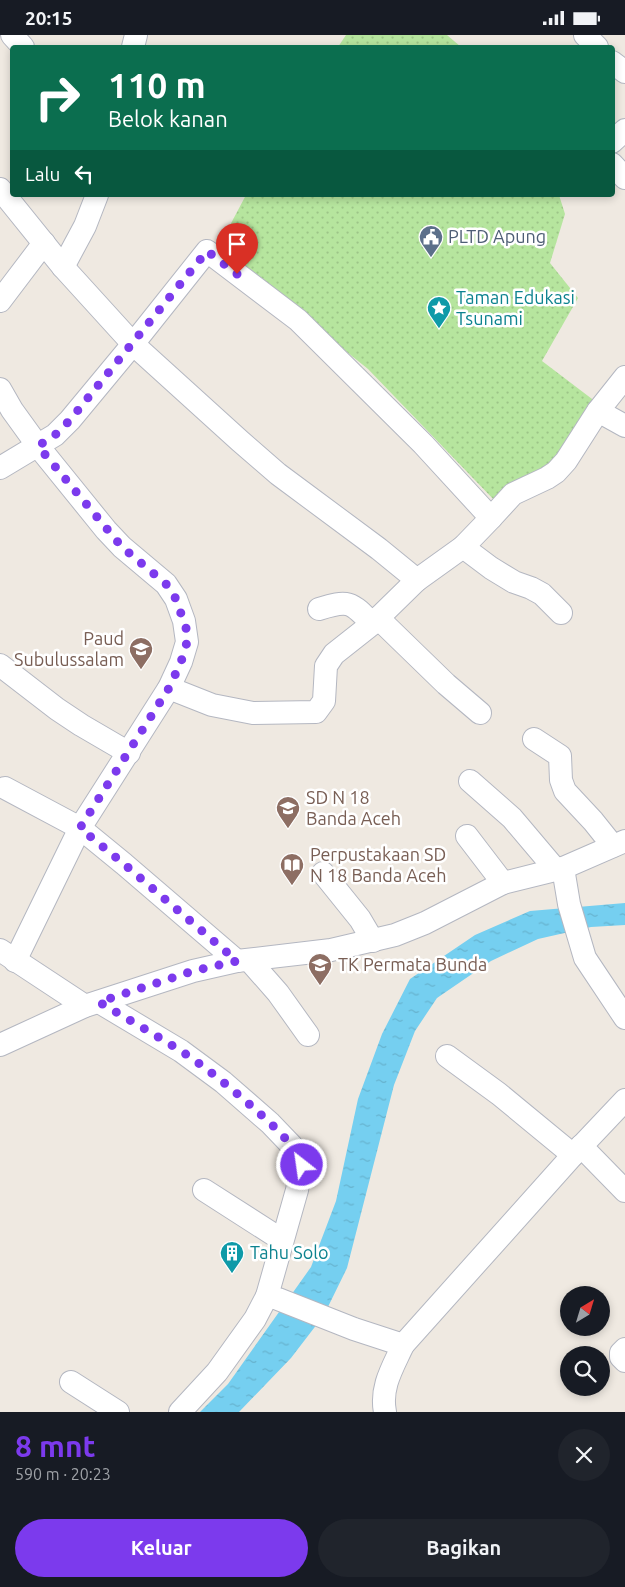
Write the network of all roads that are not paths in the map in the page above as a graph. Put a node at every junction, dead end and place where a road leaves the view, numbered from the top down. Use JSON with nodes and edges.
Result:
{"nodes":[{"id":1,"x":12,"y":35,"type":"edge"},
{"id":2,"x":585,"y":35,"type":"edge"},
{"id":3,"x":613,"y":35,"type":"edge"},
{"id":4,"x":21,"y":45,"type":"edge"},
{"id":5,"x":595,"y":45,"type":"edge"},
{"id":6,"x":605,"y":45,"type":"edge"},
{"id":7,"x":615,"y":64,"type":"edge"},
{"id":8,"x":625,"y":72,"type":"edge"},
{"id":9,"x":625,"y":130,"type":"edge"},
{"id":10,"x":615,"y":139,"type":"edge"},
{"id":11,"x":615,"y":166,"type":"edge"},
{"id":12,"x":625,"y":178,"type":"edge"},
{"id":13,"x":0,"y":189,"type":"edge"},
{"id":14,"x":96,"y":197,"type":"edge"},
{"id":15,"x":44,"y":243,"type":"junction"},
{"id":16,"x":63,"y":267,"type":"junction"},
{"id":17,"x":0,"y":301,"type":"edge"},
{"id":18,"x":133,"y":344,"type":"junction"},
{"id":19,"x":625,"y":377,"type":"edge"},
{"id":20,"x":0,"y":389,"type":"edge"},
{"id":21,"x":598,"y":411,"type":"junction"},
{"id":22,"x":625,"y":426,"type":"edge"},
{"id":23,"x":38,"y":446,"type":"junction"},
{"id":24,"x":0,"y":469,"type":"edge"},
{"id":25,"x":491,"y":518,"type":"junction"},
{"id":26,"x":463,"y":547,"type":"junction"},
{"id":27,"x":417,"y":580,"type":"junction"},
{"id":28,"x":319,"y":609,"type":"dead end"},
{"id":29,"x":561,"y":613,"type":"dead end"},
{"id":30,"x":375,"y":621,"type":"junction"},
{"id":31,"x":0,"y":665,"type":"edge"},
{"id":32,"x":169,"y":688,"type":"junction"},
{"id":33,"x":480,"y":713,"type":"dead end"},
{"id":34,"x":534,"y":739,"type":"dead end"},
{"id":35,"x":129,"y":753,"type":"junction"},
{"id":36,"x":470,"y":781,"type":"dead end"},
{"id":37,"x":5,"y":788,"type":"dead end"},
{"id":38,"x":80,"y":828,"type":"junction"},
{"id":39,"x":466,"y":836,"type":"dead end"},
{"id":40,"x":619,"y":844,"type":"edge"},
{"id":41,"x":559,"y":869,"type":"junction"},
{"id":42,"x":323,"y":873,"type":"dead end"},
{"id":43,"x":503,"y":883,"type":"junction"},
{"id":44,"x":373,"y":941,"type":"junction"},
{"id":45,"x":8,"y":955,"type":"edge"},
{"id":46,"x":243,"y":961,"type":"junction"},
{"id":47,"x":92,"y":1004,"type":"junction"},
{"id":48,"x":625,"y":1018,"type":"edge"},
{"id":49,"x":308,"y":1035,"type":"dead end"},
{"id":50,"x":0,"y":1045,"type":"edge"},
{"id":51,"x":447,"y":1055,"type":"dead end"},
{"id":52,"x":625,"y":1100,"type":"edge"},
{"id":53,"x":577,"y":1150,"type":"junction"},
{"id":54,"x":204,"y":1190,"type":"dead end"},
{"id":55,"x":625,"y":1191,"type":"edge"},
{"id":56,"x":282,"y":1240,"type":"junction"},
{"id":57,"x":272,"y":1298,"type":"junction"},
{"id":58,"x":403,"y":1345,"type":"junction"},
{"id":59,"x":625,"y":1349,"type":"edge"},
{"id":60,"x":625,"y":1361,"type":"edge"},
{"id":61,"x":71,"y":1382,"type":"dead end"},
{"id":62,"x":118,"y":1412,"type":"edge"},
{"id":63,"x":180,"y":1412,"type":"edge"},
{"id":64,"x":385,"y":1412,"type":"edge"}],
"edges":[{"from":1,"to":4,"type":"street"},
{"from":2,"to":5,"type":"street"},
{"from":3,"to":6,"type":"street"},
{"from":7,"to":8,"type":"street"},
{"from":9,"to":10,"type":"street"},
{"from":11,"to":12,"type":"street"},
{"from":13,"to":15,"type":"street"},
{"from":14,"to":16,"type":"street"},
{"from":15,"to":16,"type":"street"},
{"from":15,"to":17,"type":"street"},
{"from":16,"to":18,"type":"street"},
{"from":18,"to":23,"type":"street"},
{"from":18,"to":25,"type":"street"},
{"from":18,"to":27,"type":"street"},
{"from":19,"to":21,"type":"street"},
{"from":20,"to":23,"type":"street"},
{"from":21,"to":22,"type":"street"},
{"from":21,"to":25,"type":"street"},
{"from":23,"to":24,"type":"street"},
{"from":23,"to":32,"type":"street"},
{"from":25,"to":26,"type":"street"},
{"from":26,"to":27,"type":"street"},
{"from":26,"to":29,"type":"street"},
{"from":27,"to":30,"type":"street"},
{"from":28,"to":30,"type":"street"},
{"from":30,"to":32,"type":"street"},
{"from":30,"to":33,"type":"street"},
{"from":31,"to":35,"type":"street"},
{"from":32,"to":35,"type":"street"},
{"from":34,"to":40,"type":"street"},
{"from":35,"to":38,"type":"street"},
{"from":36,"to":41,"type":"street"},
{"from":37,"to":38,"type":"street"},
{"from":38,"to":45,"type":"street"},
{"from":38,"to":46,"type":"street"},
{"from":39,"to":43,"type":"street"},
{"from":40,"to":41,"type":"street"},
{"from":41,"to":43,"type":"street"},
{"from":41,"to":48,"type":"street"},
{"from":42,"to":44,"type":"street"},
{"from":43,"to":44,"type":"street"},
{"from":44,"to":46,"type":"street"},
{"from":45,"to":47,"type":"street"},
{"from":46,"to":47,"type":"street"},
{"from":46,"to":49,"type":"street"},
{"from":47,"to":50,"type":"street"},
{"from":47,"to":56,"type":"street"},
{"from":51,"to":53,"type":"street"},
{"from":52,"to":53,"type":"street"},
{"from":53,"to":55,"type":"street"},
{"from":53,"to":58,"type":"street"},
{"from":54,"to":56,"type":"street"},
{"from":56,"to":57,"type":"street"},
{"from":57,"to":58,"type":"street"},
{"from":57,"to":63,"type":"street"},
{"from":58,"to":64,"type":"street"},
{"from":59,"to":60,"type":"street"},
{"from":61,"to":62,"type":"street"}]}
